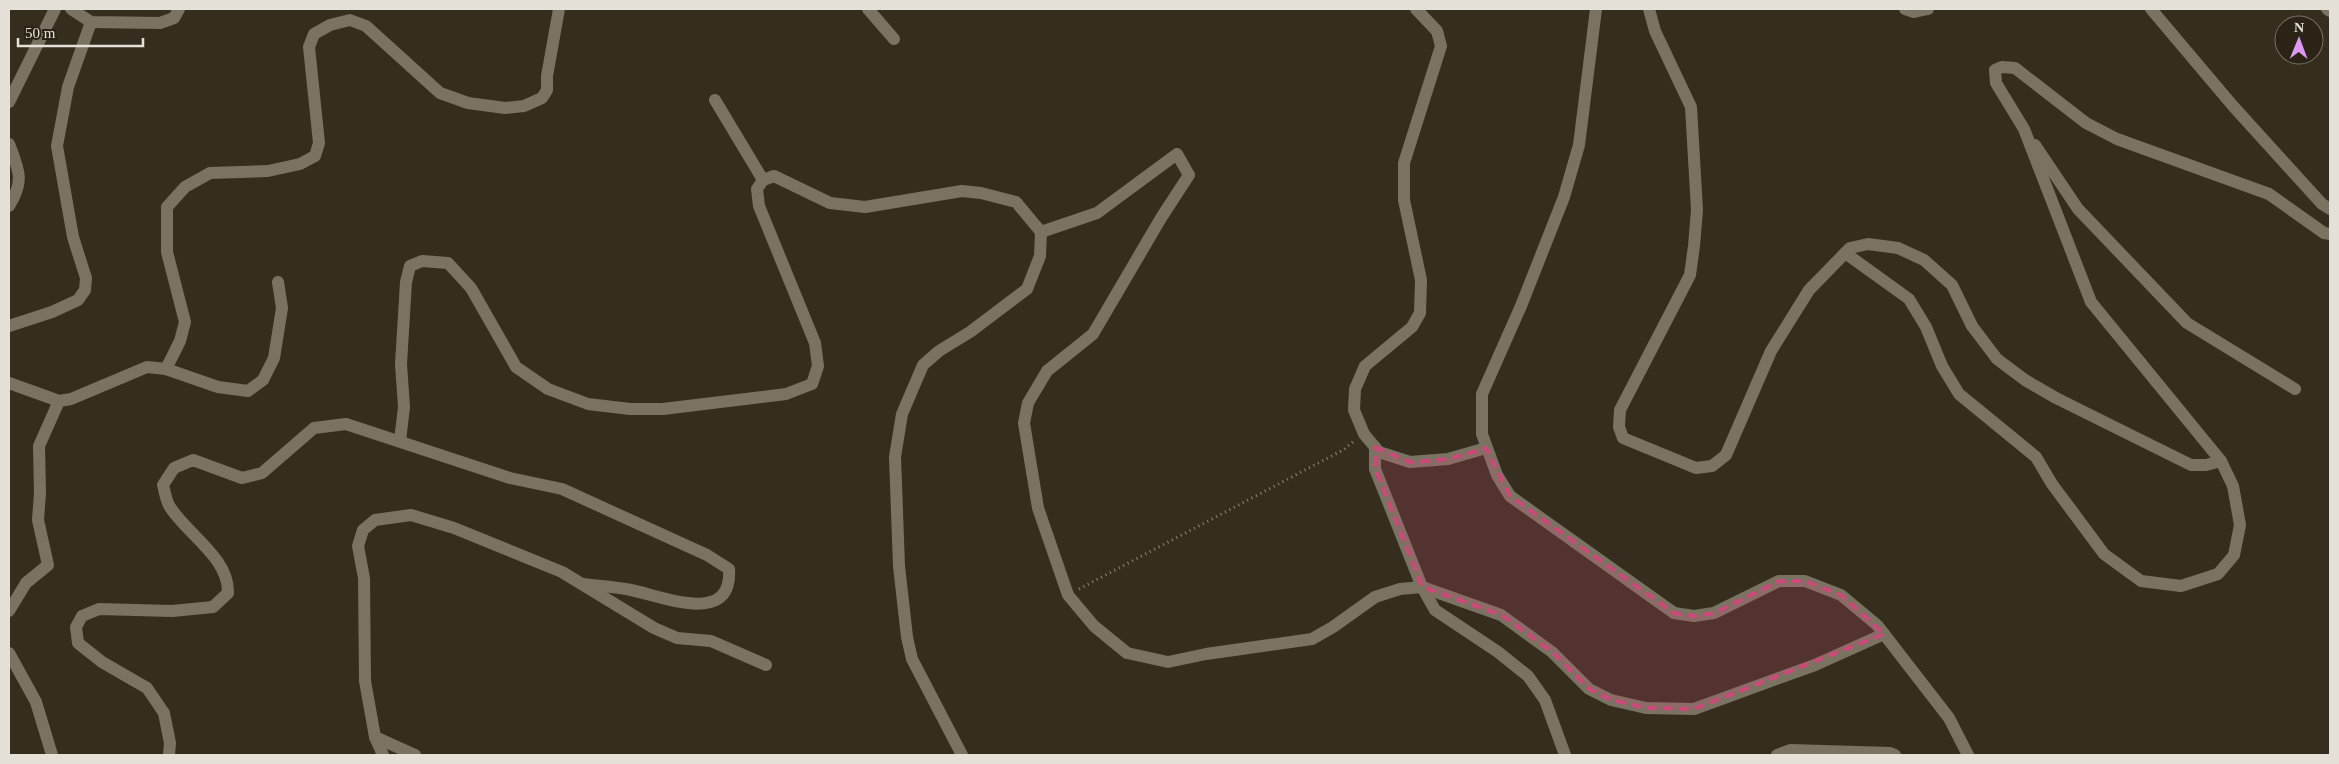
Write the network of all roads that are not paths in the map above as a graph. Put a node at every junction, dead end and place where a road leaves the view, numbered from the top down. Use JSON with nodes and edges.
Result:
{"nodes":[{"id":1,"x":55,"y":9,"type":"edge"},
{"id":2,"x":71,"y":9,"type":"edge"},
{"id":3,"x":179,"y":9,"type":"edge"},
{"id":4,"x":559,"y":9,"type":"edge"},
{"id":5,"x":868,"y":9,"type":"edge"},
{"id":6,"x":1416,"y":9,"type":"edge"},
{"id":7,"x":1596,"y":9,"type":"edge"},
{"id":8,"x":1649,"y":9,"type":"edge"},
{"id":9,"x":1904,"y":9,"type":"edge"},
{"id":10,"x":1928,"y":9,"type":"edge"},
{"id":11,"x":2151,"y":9,"type":"edge"},
{"id":12,"x":2327,"y":9,"type":"edge"},
{"id":13,"x":2330,"y":11,"type":"edge"},
{"id":14,"x":92,"y":22,"type":"junction"},
{"id":15,"x":894,"y":39,"type":"dead end"},
{"id":16,"x":715,"y":100,"type":"dead end"},
{"id":17,"x":9,"y":102,"type":"edge"},
{"id":18,"x":2024,"y":129,"type":"junction"},
{"id":19,"x":9,"y":144,"type":"edge"},
{"id":20,"x":763,"y":180,"type":"junction"},
{"id":21,"x":9,"y":206,"type":"edge"},
{"id":22,"x":2330,"y":209,"type":"edge"},
{"id":23,"x":1041,"y":232,"type":"junction"},
{"id":24,"x":2330,"y":234,"type":"edge"},
{"id":25,"x":1845,"y":253,"type":"junction"},
{"id":26,"x":278,"y":282,"type":"dead end"},
{"id":27,"x":9,"y":326,"type":"edge"},
{"id":28,"x":166,"y":369,"type":"junction"},
{"id":29,"x":9,"y":383,"type":"edge"},
{"id":30,"x":2295,"y":389,"type":"dead end"},
{"id":31,"x":59,"y":401,"type":"junction"},
{"id":32,"x":400,"y":441,"type":"junction"},
{"id":33,"x":1375,"y":447,"type":"junction"},
{"id":34,"x":1486,"y":448,"type":"junction"},
{"id":35,"x":2221,"y":461,"type":"junction"},
{"id":36,"x":582,"y":584,"type":"junction"},
{"id":37,"x":1422,"y":587,"type":"junction"},
{"id":38,"x":9,"y":611,"type":"edge"},
{"id":39,"x":1884,"y":634,"type":"junction"},
{"id":40,"x":9,"y":654,"type":"edge"},
{"id":41,"x":766,"y":665,"type":"dead end"},
{"id":42,"x":375,"y":737,"type":"junction"},
{"id":43,"x":52,"y":755,"type":"edge"},
{"id":44,"x":169,"y":755,"type":"edge"},
{"id":45,"x":383,"y":755,"type":"edge"},
{"id":46,"x":415,"y":755,"type":"edge"},
{"id":47,"x":962,"y":755,"type":"edge"},
{"id":48,"x":1564,"y":755,"type":"edge"},
{"id":49,"x":1777,"y":755,"type":"edge"},
{"id":50,"x":1895,"y":755,"type":"edge"},
{"id":51,"x":1968,"y":755,"type":"edge"}],
"edges":[{"from":1,"to":17,"type":"street"},
{"from":2,"to":14,"type":"street"},
{"from":3,"to":14,"type":"street"},
{"from":4,"to":28,"type":"street"},
{"from":5,"to":15,"type":"street"},
{"from":6,"to":33,"type":"street"},
{"from":7,"to":34,"type":"street"},
{"from":8,"to":25,"type":"street"},
{"from":9,"to":10,"type":"street"},
{"from":11,"to":22,"type":"street"},
{"from":12,"to":13,"type":"street"},
{"from":14,"to":27,"type":"street"},
{"from":16,"to":20,"type":"street"},
{"from":18,"to":24,"type":"street"},
{"from":18,"to":30,"type":"street"},
{"from":18,"to":35,"type":"street"},
{"from":19,"to":21,"type":"street"},
{"from":20,"to":23,"type":"street"},
{"from":20,"to":32,"type":"street"},
{"from":23,"to":37,"type":"street"},
{"from":23,"to":47,"type":"street"},
{"from":25,"to":35,"type":"street"},
{"from":25,"to":35,"type":"street"},
{"from":26,"to":28,"type":"street"},
{"from":28,"to":31,"type":"street"},
{"from":29,"to":31,"type":"street"},
{"from":31,"to":38,"type":"street"},
{"from":32,"to":36,"type":"street"},
{"from":32,"to":44,"type":"street"},
{"from":33,"to":34,"type":"street"},
{"from":33,"to":37,"type":"street"},
{"from":34,"to":39,"type":"street"},
{"from":36,"to":41,"type":"street"},
{"from":36,"to":42,"type":"street"},
{"from":37,"to":39,"type":"street"},
{"from":37,"to":48,"type":"street"},
{"from":39,"to":51,"type":"street"},
{"from":40,"to":43,"type":"street"},
{"from":42,"to":45,"type":"street"},
{"from":42,"to":46,"type":"street"},
{"from":49,"to":50,"type":"street"}]}
